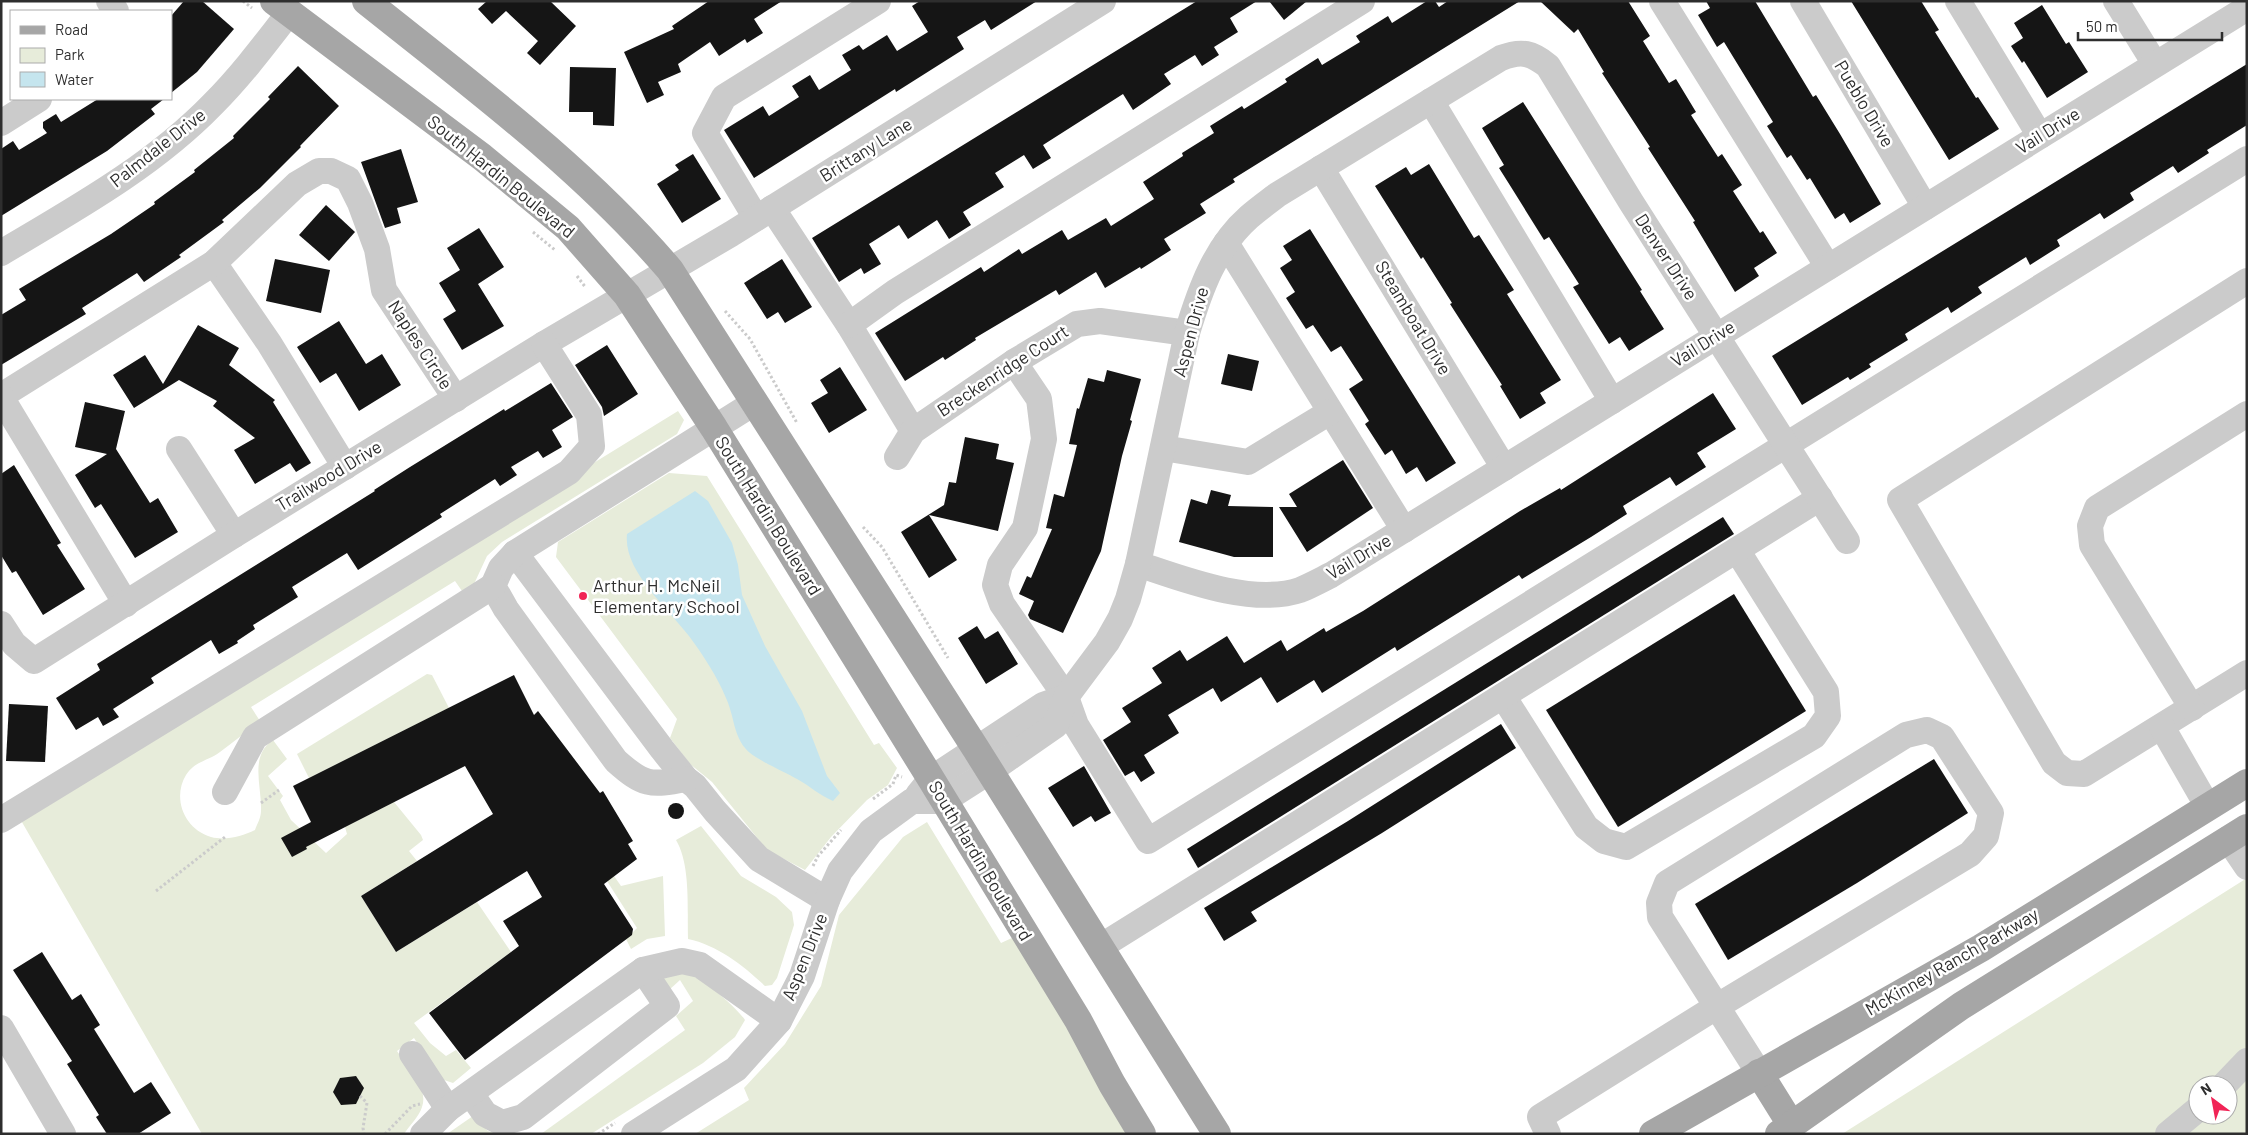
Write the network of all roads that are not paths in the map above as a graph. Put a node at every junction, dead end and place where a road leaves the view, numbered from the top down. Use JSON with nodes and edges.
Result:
{"nodes":[{"id":1,"x":366,"y":1,"type":"edge"},
{"id":2,"x":878,"y":1,"type":"edge"},
{"id":3,"x":1103,"y":1,"type":"edge"},
{"id":4,"x":1362,"y":1,"type":"edge"},
{"id":5,"x":1662,"y":1,"type":"edge"},
{"id":6,"x":1803,"y":1,"type":"edge"},
{"id":7,"x":1958,"y":1,"type":"edge"},
{"id":8,"x":2116,"y":1,"type":"edge"},
{"id":9,"x":282,"y":7,"type":"edge"},
{"id":10,"x":2247,"y":8,"type":"edge"},
{"id":11,"x":2155,"y":64,"type":"junction"},
{"id":12,"x":1548,"y":66,"type":"joint"},
{"id":13,"x":37,"y":100,"type":"edge"},
{"id":14,"x":1431,"y":101,"type":"junction"},
{"id":15,"x":1,"y":123,"type":"edge"},
{"id":16,"x":2040,"y":136,"type":"junction"},
{"id":17,"x":2247,"y":159,"type":"edge"},
{"id":18,"x":1321,"y":168,"type":"junction"},
{"id":19,"x":1925,"y":207,"type":"junction"},
{"id":20,"x":764,"y":213,"type":"junction"},
{"id":21,"x":1226,"y":242,"type":"junction"},
{"id":22,"x":1,"y":253,"type":"edge"},
{"id":23,"x":214,"y":263,"type":"junction"},
{"id":24,"x":1828,"y":267,"type":"junction"},
{"id":25,"x":670,"y":270,"type":"junction"},
{"id":26,"x":2247,"y":281,"type":"edge"},
{"id":27,"x":627,"y":295,"type":"junction"},
{"id":28,"x":849,"y":325,"type":"junction"},
{"id":29,"x":1187,"y":333,"type":"junction"},
{"id":30,"x":1717,"y":336,"type":"junction"},
{"id":31,"x":544,"y":344,"type":"junction"},
{"id":32,"x":1014,"y":362,"type":"junction"},
{"id":33,"x":1,"y":397,"type":"edge"},
{"id":34,"x":456,"y":399,"type":"junction"},
{"id":35,"x":1612,"y":401,"type":"junction"},
{"id":36,"x":754,"y":402,"type":"junction"},
{"id":37,"x":1330,"y":412,"type":"junction"},
{"id":38,"x":2247,"y":414,"type":"edge"},
{"id":39,"x":714,"y":428,"type":"junction"},
{"id":40,"x":913,"y":431,"type":"junction"},
{"id":41,"x":1787,"y":445,"type":"junction"},
{"id":42,"x":1163,"y":448,"type":"junction"},
{"id":43,"x":178,"y":449,"type":"dead end"},
{"id":44,"x":897,"y":458,"type":"dead end"},
{"id":45,"x":345,"y":467,"type":"junction"},
{"id":46,"x":1504,"y":468,"type":"junction"},
{"id":47,"x":1820,"y":498,"type":"junction"},
{"id":48,"x":1404,"y":530,"type":"junction"},
{"id":49,"x":234,"y":535,"type":"junction"},
{"id":50,"x":1847,"y":541,"type":"dead end"},
{"id":51,"x":1737,"y":550,"type":"junction"},
{"id":52,"x":515,"y":553,"type":"junction"},
{"id":53,"x":1138,"y":564,"type":"junction"},
{"id":54,"x":493,"y":586,"type":"junction"},
{"id":55,"x":126,"y":604,"type":"junction"},
{"id":56,"x":1,"y":624,"type":"edge"},
{"id":57,"x":2247,"y":673,"type":"edge"},
{"id":58,"x":1503,"y":696,"type":"junction"},
{"id":59,"x":1066,"y":697,"type":"junction"},
{"id":60,"x":2192,"y":708,"type":"junction"},
{"id":61,"x":2162,"y":728,"type":"junction"},
{"id":62,"x":983,"y":760,"type":"junction"},
{"id":63,"x":686,"y":780,"type":"junction"},
{"id":64,"x":2247,"y":782,"type":"edge"},
{"id":65,"x":924,"y":790,"type":"junction"},
{"id":66,"x":225,"y":792,"type":"dead end"},
{"id":67,"x":2208,"y":807,"type":"junction"},
{"id":68,"x":1,"y":820,"type":"edge"},
{"id":69,"x":2237,"y":834,"type":"edge"},
{"id":70,"x":2247,"y":867,"type":"edge"},
{"id":71,"x":817,"y":894,"type":"junction"},
{"id":72,"x":1100,"y":947,"type":"junction"},
{"id":73,"x":643,"y":970,"type":"junction"},
{"id":74,"x":1716,"y":1007,"type":"junction"},
{"id":75,"x":779,"y":1021,"type":"junction"},
{"id":76,"x":1,"y":1028,"type":"edge"},
{"id":77,"x":412,"y":1054,"type":"dead end"},
{"id":78,"x":2247,"y":1061,"type":"edge"},
{"id":79,"x":1759,"y":1074,"type":"junction"},
{"id":80,"x":2234,"y":1075,"type":"edge"},
{"id":81,"x":471,"y":1094,"type":"junction"},
{"id":82,"x":448,"y":1109,"type":"junction"},
{"id":83,"x":2188,"y":1117,"type":"edge"},
{"id":84,"x":628,"y":1127,"type":"edge"},
{"id":85,"x":1789,"y":1131,"type":"edge"},
{"id":86,"x":63,"y":1134,"type":"edge"},
{"id":87,"x":423,"y":1134,"type":"edge"},
{"id":88,"x":1142,"y":1134,"type":"edge"},
{"id":89,"x":1217,"y":1134,"type":"edge"},
{"id":90,"x":1548,"y":1134,"type":"edge"},
{"id":91,"x":1653,"y":1134,"type":"edge"},
{"id":92,"x":2168,"y":1134,"type":"edge"}],
"edges":[{"from":1,"to":25,"type":"main road"},
{"from":2,"to":20,"type":"street"},
{"from":3,"to":20,"type":"street","name":"Brittany Lane"},
{"from":4,"to":28,"type":"street"},
{"from":5,"to":24,"type":"street"},
{"from":6,"to":19,"type":"street","name":"Pueblo Drive"},
{"from":7,"to":16,"type":"street"},
{"from":8,"to":11,"type":"street"},
{"from":9,"to":22,"type":"street","name":"Palmdale Drive"},
{"from":9,"to":27,"type":"main road","name":"South Hardin Boulevard"},
{"from":10,"to":11,"type":"street","name":"Vail Drive"},
{"from":11,"to":16,"type":"street","name":"Vail Drive"},
{"from":12,"to":14,"type":"street","name":"Aspen Drive"},
{"from":12,"to":30,"type":"street","name":"Denver Drive"},
{"from":13,"to":15,"type":"street"},
{"from":14,"to":18,"type":"street","name":"Aspen Drive"},
{"from":14,"to":35,"type":"street"},
{"from":16,"to":19,"type":"street","name":"Vail Drive"},
{"from":17,"to":41,"type":"street"},
{"from":18,"to":21,"type":"street","name":"Aspen Drive"},
{"from":18,"to":46,"type":"street","name":"Steamboat Drive"},
{"from":19,"to":24,"type":"street","name":"Vail Drive"},
{"from":20,"to":25,"type":"street","name":"Brittany Lane"},
{"from":20,"to":28,"type":"street"},
{"from":21,"to":29,"type":"street","name":"Aspen Drive"},
{"from":21,"to":37,"type":"street"},
{"from":23,"to":33,"type":"street"},
{"from":23,"to":34,"type":"street","name":"Naples Circle"},
{"from":23,"to":45,"type":"street"},
{"from":24,"to":30,"type":"street","name":"Vail Drive"},
{"from":25,"to":27,"type":"street","name":"Brittany Lane"},
{"from":25,"to":36,"type":"main road"},
{"from":26,"to":61,"type":"street"},
{"from":27,"to":31,"type":"street","name":"Trailwood Drive"},
{"from":27,"to":39,"type":"main road","name":"South Hardin Boulevard"},
{"from":28,"to":40,"type":"street"},
{"from":29,"to":32,"type":"street","name":"Breckenridge Court"},
{"from":29,"to":42,"type":"street","name":"Aspen Drive"},
{"from":30,"to":35,"type":"street","name":"Vail Drive"},
{"from":30,"to":41,"type":"street","name":"Denver Drive"},
{"from":31,"to":34,"type":"street","name":"Trailwood Drive"},
{"from":31,"to":68,"type":"street"},
{"from":32,"to":40,"type":"street","name":"Breckenridge Court"},
{"from":32,"to":59,"type":"street"},
{"from":33,"to":55,"type":"street"},
{"from":34,"to":45,"type":"street","name":"Trailwood Drive"},
{"from":35,"to":46,"type":"street","name":"Vail Drive"},
{"from":36,"to":39,"type":"street"},
{"from":36,"to":62,"type":"main road"},
{"from":37,"to":42,"type":"street"},
{"from":37,"to":48,"type":"street"},
{"from":38,"to":60,"type":"street"},
{"from":39,"to":52,"type":"street"},
{"from":39,"to":65,"type":"main road","name":"South Hardin Boulevard"},
{"from":40,"to":44,"type":"street","name":"Breckenridge Court"},
{"from":41,"to":47,"type":"street","name":"Denver Drive"},
{"from":41,"to":59,"type":"street"},
{"from":42,"to":53,"type":"street","name":"Aspen Drive"},
{"from":43,"to":49,"type":"street"},
{"from":45,"to":49,"type":"street","name":"Trailwood Drive"},
{"from":46,"to":48,"type":"street","name":"Vail Drive"},
{"from":47,"to":50,"type":"street","name":"Denver Drive"},
{"from":47,"to":51,"type":"street"},
{"from":48,"to":53,"type":"street","name":"Vail Drive"},
{"from":49,"to":55,"type":"street","name":"Trailwood Drive"},
{"from":51,"to":58,"type":"street"},
{"from":51,"to":58,"type":"street"},
{"from":52,"to":54,"type":"street"},
{"from":52,"to":63,"type":"street"},
{"from":53,"to":59,"type":"street","name":"Aspen Drive"},
{"from":54,"to":63,"type":"street"},
{"from":54,"to":66,"type":"street"},
{"from":55,"to":56,"type":"street","name":"Trailwood Drive"},
{"from":57,"to":60,"type":"street"},
{"from":58,"to":72,"type":"street"},
{"from":59,"to":62,"type":"street","name":"Aspen Drive"},
{"from":60,"to":61,"type":"street"},
{"from":61,"to":67,"type":"street"},
{"from":62,"to":65,"type":"street","name":"Aspen Drive"},
{"from":62,"to":72,"type":"main road"},
{"from":63,"to":71,"type":"street"},
{"from":64,"to":67,"type":"main road","name":"McKinney Ranch Parkway"},
{"from":65,"to":71,"type":"street","name":"Aspen Drive"},
{"from":65,"to":88,"type":"main road","name":"South Hardin Boulevard"},
{"from":67,"to":69,"type":"main road"},
{"from":67,"to":79,"type":"main road","name":"McKinney Ranch Parkway"},
{"from":69,"to":70,"type":"street"},
{"from":69,"to":85,"type":"main road"},
{"from":71,"to":75,"type":"street","name":"Aspen Drive"},
{"from":72,"to":89,"type":"main road"},
{"from":73,"to":75,"type":"street"},
{"from":73,"to":81,"type":"street"},
{"from":73,"to":81,"type":"street"},
{"from":74,"to":74,"type":"street"},
{"from":74,"to":79,"type":"street"},
{"from":74,"to":90,"type":"street"},
{"from":75,"to":84,"type":"street","name":"Aspen Drive"},
{"from":76,"to":86,"type":"street"},
{"from":77,"to":82,"type":"street"},
{"from":78,"to":80,"type":"street"},
{"from":79,"to":85,"type":"main road"},
{"from":79,"to":91,"type":"main road","name":"McKinney Ranch Parkway"},
{"from":81,"to":82,"type":"street"},
{"from":82,"to":87,"type":"street"},
{"from":83,"to":92,"type":"street"}]}
